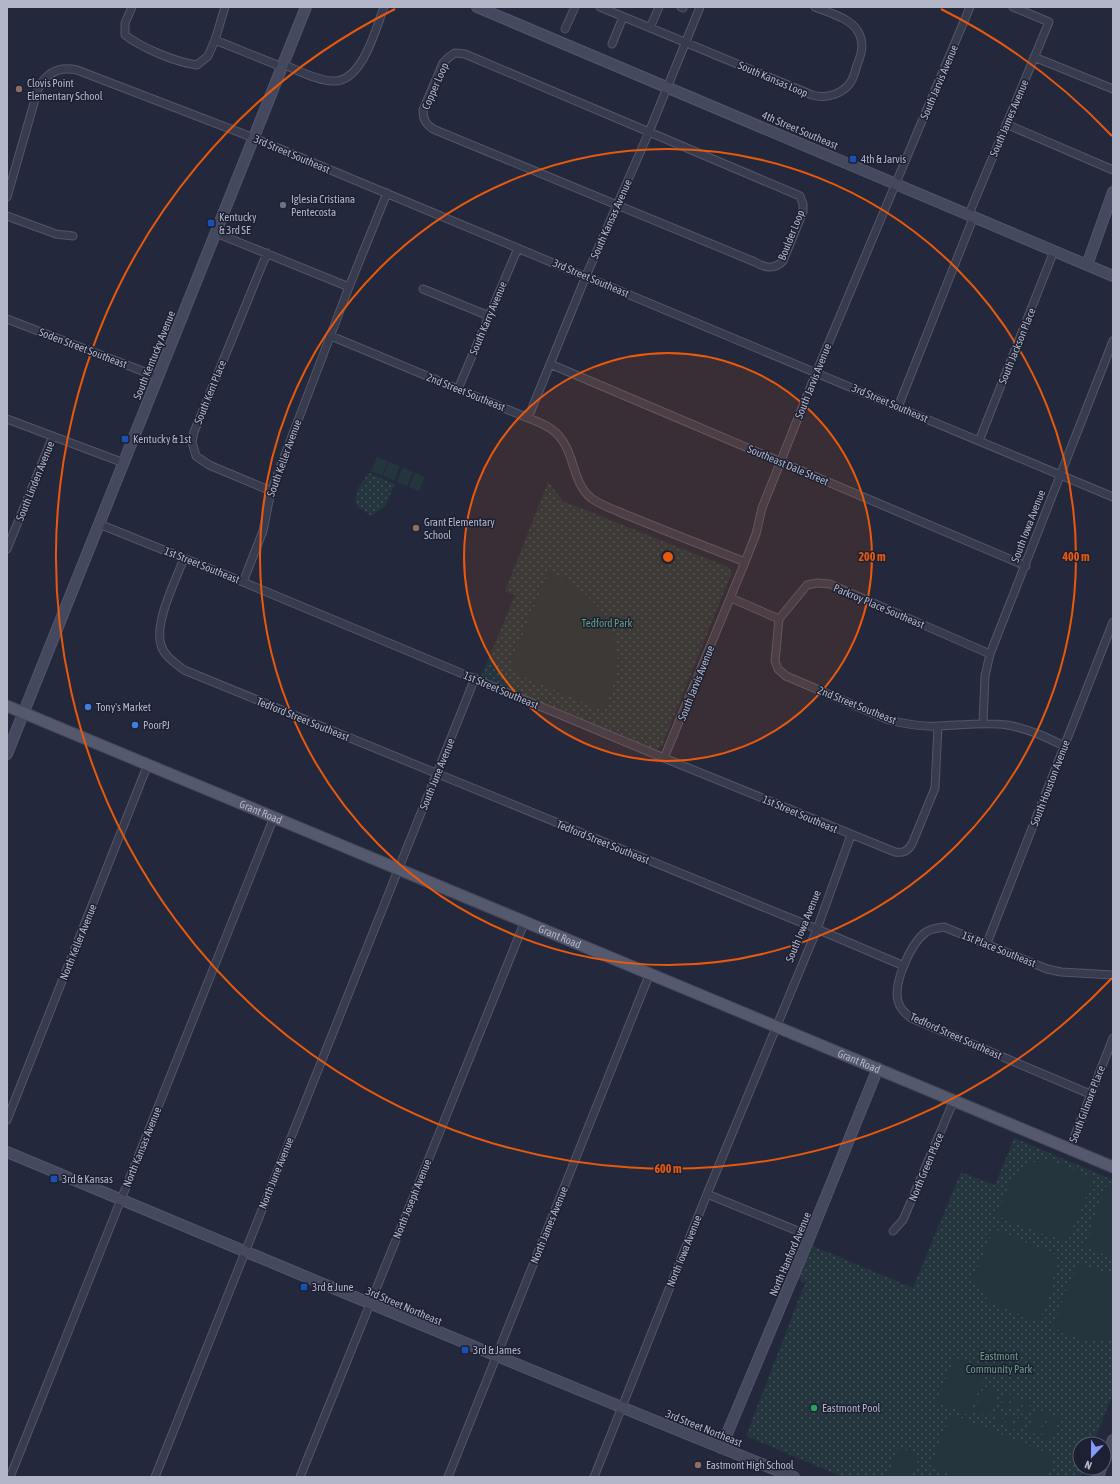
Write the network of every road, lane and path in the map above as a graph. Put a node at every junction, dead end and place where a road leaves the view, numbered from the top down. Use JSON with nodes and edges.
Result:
{"nodes":[{"id":1,"x":132,"y":7,"type":"edge"},
{"id":2,"x":225,"y":7,"type":"edge"},
{"id":3,"x":306,"y":7,"type":"edge"},
{"id":4,"x":384,"y":7,"type":"edge"},
{"id":5,"x":478,"y":7,"type":"edge"},
{"id":6,"x":575,"y":7,"type":"edge"},
{"id":7,"x":600,"y":7,"type":"edge"},
{"id":8,"x":659,"y":7,"type":"edge"},
{"id":9,"x":700,"y":7,"type":"edge"},
{"id":10,"x":815,"y":7,"type":"edge"},
{"id":11,"x":970,"y":7,"type":"edge"},
{"id":12,"x":1013,"y":7,"type":"edge"},
{"id":13,"x":623,"y":17,"type":"junction"},
{"id":14,"x":650,"y":28,"type":"junction"},
{"id":15,"x":565,"y":30,"type":"dead end"},
{"id":16,"x":215,"y":40,"type":"junction"},
{"id":17,"x":686,"y":42,"type":"junction"},
{"id":18,"x":612,"y":44,"type":"dead end"},
{"id":19,"x":1034,"y":57,"type":"junction"},
{"id":20,"x":282,"y":65,"type":"junction"},
{"id":21,"x":667,"y":87,"type":"junction"},
{"id":22,"x":1113,"y":89,"type":"edge"},
{"id":23,"x":1006,"y":124,"type":"junction"},
{"id":24,"x":649,"y":132,"type":"junction"},
{"id":25,"x":254,"y":138,"type":"junction"},
{"id":26,"x":1113,"y":170,"type":"edge"},
{"id":27,"x":897,"y":184,"type":"junction"},
{"id":28,"x":1113,"y":192,"type":"edge"},
{"id":29,"x":387,"y":193,"type":"junction"},
{"id":30,"x":7,"y":197,"type":"edge"},
{"id":31,"x":618,"y":205,"type":"junction"},
{"id":32,"x":971,"y":215,"type":"junction"},
{"id":33,"x":7,"y":216,"type":"edge"},
{"id":34,"x":216,"y":233,"type":"junction"},
{"id":35,"x":73,"y":236,"type":"dead end"},
{"id":36,"x":518,"y":248,"type":"junction"},
{"id":37,"x":1054,"y":252,"type":"junction"},
{"id":38,"x":266,"y":253,"type":"junction"},
{"id":39,"x":1087,"y":265,"type":"junction"},
{"id":40,"x":586,"y":276,"type":"junction"},
{"id":41,"x":1113,"y":276,"type":"edge"},
{"id":42,"x":349,"y":287,"type":"junction"},
{"id":43,"x":423,"y":289,"type":"dead end"},
{"id":44,"x":489,"y":316,"type":"junction"},
{"id":45,"x":7,"y":319,"type":"edge"},
{"id":46,"x":331,"y":336,"type":"junction"},
{"id":47,"x":1113,"y":341,"type":"edge"},
{"id":48,"x":550,"y":364,"type":"junction"},
{"id":49,"x":816,"y":372,"type":"junction"},
{"id":50,"x":158,"y":377,"type":"junction"},
{"id":51,"x":458,"y":389,"type":"junction"},
{"id":52,"x":898,"y":407,"type":"junction"},
{"id":53,"x":7,"y":418,"type":"edge"},
{"id":54,"x":528,"y":418,"type":"junction"},
{"id":55,"x":53,"y":436,"type":"junction"},
{"id":56,"x":979,"y":441,"type":"junction"},
{"id":57,"x":781,"y":461,"type":"junction"},
{"id":58,"x":124,"y":462,"type":"junction"},
{"id":59,"x":1061,"y":475,"type":"junction"},
{"id":60,"x":271,"y":491,"type":"junction"},
{"id":61,"x":1113,"y":496,"type":"edge"},
{"id":62,"x":99,"y":524,"type":"junction"},
{"id":63,"x":7,"y":549,"type":"edge"},
{"id":64,"x":184,"y":558,"type":"junction"},
{"id":65,"x":745,"y":562,"type":"junction"},
{"id":66,"x":1026,"y":566,"type":"junction"},
{"id":67,"x":243,"y":582,"type":"junction"},
{"id":68,"x":731,"y":598,"type":"junction"},
{"id":69,"x":779,"y":619,"type":"junction"},
{"id":70,"x":1112,"y":625,"type":"edge"},
{"id":71,"x":990,"y":654,"type":"junction"},
{"id":72,"x":475,"y":678,"type":"junction"},
{"id":73,"x":7,"y":706,"type":"edge"},
{"id":74,"x":24,"y":712,"type":"junction"},
{"id":75,"x":983,"y":724,"type":"junction"},
{"id":76,"x":938,"y":726,"type":"junction"},
{"id":77,"x":1064,"y":746,"type":"junction"},
{"id":78,"x":7,"y":754,"type":"edge"},
{"id":79,"x":664,"y":758,"type":"junction"},
{"id":80,"x":148,"y":764,"type":"junction"},
{"id":81,"x":436,"y":774,"type":"junction"},
{"id":82,"x":274,"y":817,"type":"junction"},
{"id":83,"x":851,"y":835,"type":"junction"},
{"id":84,"x":398,"y":869,"type":"junction"},
{"id":85,"x":524,"y":921,"type":"junction"},
{"id":86,"x":817,"y":928,"type":"junction"},
{"id":87,"x":987,"y":943,"type":"junction"},
{"id":88,"x":904,"y":966,"type":"junction"},
{"id":89,"x":650,"y":973,"type":"junction"},
{"id":90,"x":1113,"y":975,"type":"edge"},
{"id":91,"x":776,"y":1026,"type":"junction"},
{"id":92,"x":1113,"y":1038,"type":"edge"},
{"id":93,"x":878,"y":1068,"type":"junction"},
{"id":94,"x":1090,"y":1094,"type":"junction"},
{"id":95,"x":954,"y":1100,"type":"junction"},
{"id":96,"x":7,"y":1120,"type":"edge"},
{"id":97,"x":1070,"y":1148,"type":"junction"},
{"id":98,"x":7,"y":1152,"type":"edge"},
{"id":99,"x":1113,"y":1166,"type":"edge"},
{"id":100,"x":707,"y":1194,"type":"junction"},
{"id":101,"x":122,"y":1200,"type":"junction"},
{"id":102,"x":893,"y":1231,"type":"dead end"},
{"id":103,"x":810,"y":1236,"type":"junction"},
{"id":104,"x":245,"y":1251,"type":"junction"},
{"id":105,"x":371,"y":1305,"type":"junction"},
{"id":106,"x":496,"y":1357,"type":"junction"},
{"id":107,"x":621,"y":1407,"type":"junction"},
{"id":108,"x":721,"y":1448,"type":"junction"},
{"id":109,"x":10,"y":1477,"type":"edge"},
{"id":110,"x":155,"y":1477,"type":"edge"},
{"id":111,"x":300,"y":1477,"type":"edge"},
{"id":112,"x":448,"y":1477,"type":"edge"},
{"id":113,"x":594,"y":1477,"type":"edge"},
{"id":114,"x":794,"y":1477,"type":"edge"}],
"edges":[{"from":1,"to":16,"type":"street"},
{"from":2,"to":16,"type":"street"},
{"from":3,"to":20,"type":"street","name":"South Kentucky Avenue"},
{"from":4,"to":20,"type":"street"},
{"from":5,"to":21,"type":"street","name":"4th Street Southeast"},
{"from":6,"to":15,"type":"street"},
{"from":7,"to":13,"type":"street","name":"South Kansas Loop"},
{"from":8,"to":14,"type":"street"},
{"from":9,"to":17,"type":"street"},
{"from":10,"to":17,"type":"street","name":"South Kansas Loop"},
{"from":11,"to":27,"type":"street","name":"South Jarvis Avenue"},
{"from":12,"to":19,"type":"street","name":"South James Avenue"},
{"from":13,"to":14,"type":"street","name":"South Kansas Loop"},
{"from":13,"to":18,"type":"street"},
{"from":14,"to":17,"type":"street","name":"South Kansas Loop"},
{"from":16,"to":20,"type":"street"},
{"from":17,"to":21,"type":"street"},
{"from":19,"to":22,"type":"street"},
{"from":19,"to":23,"type":"street","name":"South James Avenue"},
{"from":20,"to":25,"type":"street","name":"South Kentucky Avenue"},
{"from":21,"to":24,"type":"street","name":"South Kansas Avenue"},
{"from":21,"to":27,"type":"street","name":"4th Street Southeast"},
{"from":23,"to":26,"type":"street"},
{"from":23,"to":32,"type":"street","name":"South James Avenue"},
{"from":24,"to":31,"type":"street","name":"South Kansas Avenue"},
{"from":24,"to":31,"type":"street","name":"Boulder Loop"},
{"from":24,"to":31,"type":"street","name":"Copper Loop"},
{"from":25,"to":29,"type":"street","name":"3rd Street Southeast"},
{"from":25,"to":30,"type":"street","name":"3rd Street Southeast"},
{"from":25,"to":34,"type":"street","name":"South Kentucky Avenue"},
{"from":27,"to":32,"type":"street","name":"4th Street Southeast"},
{"from":27,"to":49,"type":"street","name":"South Jarvis Avenue"},
{"from":28,"to":39,"type":"street"},
{"from":29,"to":36,"type":"street","name":"3rd Street Southeast"},
{"from":29,"to":42,"type":"street"},
{"from":31,"to":40,"type":"street","name":"South Kansas Avenue"},
{"from":32,"to":37,"type":"street","name":"4th Street Southeast"},
{"from":32,"to":52,"type":"street","name":"South James Avenue"},
{"from":33,"to":35,"type":"street"},
{"from":34,"to":38,"type":"street"},
{"from":34,"to":50,"type":"street","name":"South Kentucky Avenue"},
{"from":36,"to":40,"type":"street","name":"3rd Street Southeast"},
{"from":36,"to":44,"type":"street","name":"South Karry Avenue"},
{"from":37,"to":39,"type":"street","name":"4th Street Southeast"},
{"from":37,"to":56,"type":"street","name":"South Jackson Place"},
{"from":38,"to":42,"type":"street"},
{"from":38,"to":60,"type":"street","name":"South Kent Place"},
{"from":39,"to":41,"type":"street","name":"4th Street Southeast"},
{"from":40,"to":48,"type":"street","name":"South Kansas Avenue"},
{"from":40,"to":49,"type":"street","name":"3rd Street Southeast"},
{"from":42,"to":46,"type":"street"},
{"from":43,"to":44,"type":"street"},
{"from":44,"to":51,"type":"street","name":"South Karry Avenue"},
{"from":45,"to":50,"type":"street","name":"Soden Street Southeast"},
{"from":46,"to":51,"type":"street","name":"2nd Street Southeast"},
{"from":46,"to":60,"type":"street","name":"South Keller Avenue"},
{"from":47,"to":59,"type":"street","name":"South Iowa Avenue"},
{"from":48,"to":54,"type":"street","name":"South Kansas Avenue"},
{"from":48,"to":57,"type":"street","name":"Southeast Dale Street"},
{"from":49,"to":52,"type":"street","name":"3rd Street Southeast"},
{"from":49,"to":57,"type":"street","name":"South Jarvis Avenue"},
{"from":50,"to":58,"type":"street","name":"South Kentucky Avenue"},
{"from":51,"to":54,"type":"street","name":"2nd Street Southeast"},
{"from":52,"to":56,"type":"street","name":"3rd Street Southeast"},
{"from":53,"to":55,"type":"street"},
{"from":54,"to":65,"type":"street","name":"2nd Street Southeast"},
{"from":55,"to":58,"type":"street"},
{"from":55,"to":63,"type":"street","name":"South Linden Avenue"},
{"from":56,"to":59,"type":"street","name":"3rd Street Southeast"},
{"from":57,"to":65,"type":"street","name":"South Jarvis Avenue"},
{"from":57,"to":66,"type":"street","name":"Southeast Dale Street"},
{"from":58,"to":62,"type":"street","name":"South Kentucky Avenue"},
{"from":59,"to":61,"type":"street","name":"3rd Street Southeast"},
{"from":59,"to":66,"type":"street","name":"South Iowa Avenue"},
{"from":60,"to":67,"type":"street","name":"South Keller Avenue"},
{"from":62,"to":64,"type":"street","name":"1st Street Southeast"},
{"from":62,"to":74,"type":"street","name":"South Kentucky Avenue"},
{"from":64,"to":67,"type":"street","name":"1st Street Southeast"},
{"from":64,"to":81,"type":"street","name":"Tedford Street Southeast"},
{"from":65,"to":68,"type":"street","name":"South Jarvis Avenue"},
{"from":66,"to":71,"type":"street","name":"South Iowa Avenue"},
{"from":67,"to":72,"type":"street","name":"1st Street Southeast"},
{"from":68,"to":69,"type":"street"},
{"from":68,"to":79,"type":"street","name":"South Jarvis Avenue"},
{"from":69,"to":71,"type":"street","name":"Parkroy Place Southeast"},
{"from":69,"to":76,"type":"street","name":"2nd Street Southeast"},
{"from":70,"to":77,"type":"street","name":"South Houston Avenue"},
{"from":71,"to":75,"type":"street","name":"South Iowa Avenue"},
{"from":72,"to":79,"type":"street","name":"1st Street Southeast"},
{"from":72,"to":81,"type":"street","name":"South June Avenue"},
{"from":73,"to":74,"type":"main road","name":"Grant Road"},
{"from":74,"to":78,"type":"street","name":"South Kentucky Avenue"},
{"from":74,"to":80,"type":"main road","name":"Grant Road"},
{"from":75,"to":76,"type":"street","name":"2nd Street Southeast"},
{"from":75,"to":77,"type":"street","name":"2nd Street Southeast"},
{"from":76,"to":83,"type":"street","name":"1st Street Southeast"},
{"from":77,"to":87,"type":"street","name":"South Houston Avenue"},
{"from":79,"to":83,"type":"street","name":"1st Street Southeast"},
{"from":80,"to":82,"type":"main road","name":"Grant Road"},
{"from":80,"to":96,"type":"street","name":"North Keller Avenue"},
{"from":81,"to":84,"type":"street","name":"South June Avenue"},
{"from":81,"to":86,"type":"street","name":"Tedford Street Southeast"},
{"from":82,"to":84,"type":"main road","name":"Grant Road"},
{"from":82,"to":101,"type":"street","name":"North Kansas Avenue"},
{"from":83,"to":86,"type":"street","name":"South Iowa Avenue"},
{"from":84,"to":85,"type":"main road","name":"Grant Road"},
{"from":84,"to":104,"type":"street","name":"North June Avenue"},
{"from":85,"to":89,"type":"main road","name":"Grant Road"},
{"from":85,"to":105,"type":"street","name":"North Joseph Avenue"},
{"from":86,"to":88,"type":"street","name":"Tedford Street Southeast"},
{"from":86,"to":91,"type":"street","name":"South Iowa Avenue"},
{"from":87,"to":88,"type":"street","name":"1st Place Southeast"},
{"from":87,"to":90,"type":"street","name":"1st Place Southeast"},
{"from":88,"to":94,"type":"street","name":"Tedford Street Southeast"},
{"from":89,"to":91,"type":"main road","name":"Grant Road"},
{"from":89,"to":106,"type":"street","name":"North James Avenue"},
{"from":91,"to":93,"type":"main road","name":"Grant Road"},
{"from":91,"to":100,"type":"street","name":"North Iowa Avenue"},
{"from":92,"to":94,"type":"street","name":"South Gilmore Place"},
{"from":93,"to":95,"type":"main road","name":"Grant Road"},
{"from":93,"to":103,"type":"street","name":"North Hanford Avenue"},
{"from":94,"to":97,"type":"street","name":"South Gilmore Place"},
{"from":95,"to":97,"type":"main road","name":"Grant Road"},
{"from":95,"to":102,"type":"street","name":"North Green Place"},
{"from":97,"to":99,"type":"main road","name":"Grant Road"},
{"from":98,"to":101,"type":"street","name":"3rd Street Northeast"},
{"from":100,"to":103,"type":"street"},
{"from":100,"to":107,"type":"street","name":"North Iowa Avenue"},
{"from":101,"to":104,"type":"street","name":"3rd Street Northeast"},
{"from":101,"to":109,"type":"street","name":"North Kansas Avenue"},
{"from":103,"to":108,"type":"street","name":"North Hanford Avenue"},
{"from":104,"to":105,"type":"street","name":"3rd Street Northeast"},
{"from":104,"to":110,"type":"street","name":"North June Avenue"},
{"from":105,"to":106,"type":"street","name":"3rd Street Northeast"},
{"from":105,"to":111,"type":"street","name":"North Joseph Avenue"},
{"from":106,"to":107,"type":"street","name":"3rd Street Northeast"},
{"from":106,"to":112,"type":"street","name":"North James Avenue"},
{"from":107,"to":108,"type":"street","name":"3rd Street Northeast"},
{"from":107,"to":113,"type":"street","name":"North Iowa Avenue"},
{"from":108,"to":114,"type":"street","name":"3rd Street Northeast"}]}
